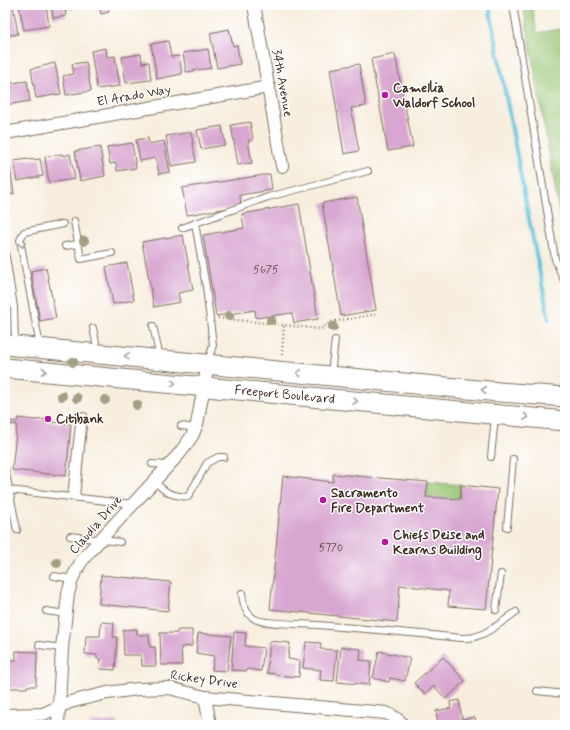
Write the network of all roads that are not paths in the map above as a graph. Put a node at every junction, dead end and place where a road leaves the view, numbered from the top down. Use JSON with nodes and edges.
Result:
{"nodes":[{"id":1,"x":254,"y":5,"type":"edge"},
{"id":2,"x":513,"y":5,"type":"edge"},
{"id":3,"x":268,"y":87,"type":"junction"},
{"id":4,"x":5,"y":133,"type":"edge"},
{"id":5,"x":282,"y":166,"type":"dead end"},
{"id":6,"x":368,"y":171,"type":"dead end"},
{"id":7,"x":74,"y":222,"type":"dead end"},
{"id":8,"x":195,"y":223,"type":"junction"},
{"id":9,"x":63,"y":224,"type":"dead end"},
{"id":10,"x":182,"y":228,"type":"dead end"},
{"id":11,"x":78,"y":244,"type":"junction"},
{"id":12,"x":64,"y":246,"type":"dead end"},
{"id":13,"x":5,"y":251,"type":"edge"},
{"id":14,"x":112,"y":253,"type":"dead end"},
{"id":15,"x":565,"y":283,"type":"edge"},
{"id":16,"x":153,"y":326,"type":"dead end"},
{"id":17,"x":93,"y":328,"type":"dead end"},
{"id":18,"x":336,"y":340,"type":"dead end"},
{"id":19,"x":10,"y":345,"type":"edge"},
{"id":20,"x":40,"y":348,"type":"junction"},
{"id":21,"x":98,"y":354,"type":"junction"},
{"id":22,"x":160,"y":359,"type":"junction"},
{"id":23,"x":208,"y":364,"type":"junction"},
{"id":24,"x":5,"y":368,"type":"edge"},
{"id":25,"x":331,"y":376,"type":"junction"},
{"id":26,"x":205,"y":386,"type":"junction"},
{"id":27,"x":565,"y":397,"type":"edge"},
{"id":28,"x":496,"y":414,"type":"junction"},
{"id":29,"x":82,"y":415,"type":"dead end"},
{"id":30,"x":565,"y":421,"type":"edge"},
{"id":31,"x":180,"y":426,"type":"dead end"},
{"id":32,"x":196,"y":428,"type":"junction"},
{"id":33,"x":224,"y":457,"type":"dead end"},
{"id":34,"x":491,"y":457,"type":"dead end"},
{"id":35,"x":513,"y":459,"type":"dead end"},
{"id":36,"x":152,"y":464,"type":"dead end"},
{"id":37,"x":169,"y":465,"type":"junction"},
{"id":38,"x":5,"y":468,"type":"edge"},
{"id":39,"x":154,"y":481,"type":"junction"},
{"id":40,"x":9,"y":490,"type":"junction"},
{"id":41,"x":74,"y":497,"type":"junction"},
{"id":42,"x":133,"y":504,"type":"junction"},
{"id":43,"x":507,"y":527,"type":"dead end"},
{"id":44,"x":17,"y":530,"type":"dead end"},
{"id":45,"x":70,"y":536,"type":"dead end"},
{"id":46,"x":100,"y":540,"type":"junction"},
{"id":47,"x":120,"y":542,"type":"dead end"},
{"id":48,"x":501,"y":574,"type":"dead end"},
{"id":49,"x":54,"y":576,"type":"dead end"},
{"id":50,"x":72,"y":579,"type":"junction"},
{"id":51,"x":242,"y":593,"type":"dead end"},
{"id":52,"x":496,"y":610,"type":"dead end"},
{"id":53,"x":46,"y":611,"type":"dead end"},
{"id":54,"x":516,"y":612,"type":"dead end"},
{"id":55,"x":66,"y":614,"type":"junction"},
{"id":56,"x":39,"y":645,"type":"dead end"},
{"id":57,"x":62,"y":648,"type":"junction"},
{"id":58,"x":536,"y":691,"type":"dead end"},
{"id":59,"x":565,"y":694,"type":"edge"},
{"id":60,"x":205,"y":696,"type":"junction"},
{"id":61,"x":58,"y":708,"type":"junction"},
{"id":62,"x":5,"y":715,"type":"edge"},
{"id":63,"x":402,"y":723,"type":"edge"},
{"id":64,"x":58,"y":725,"type":"edge"},
{"id":65,"x":210,"y":725,"type":"edge"}],
"edges":[{"from":1,"to":3,"type":"street","name":"34th Avenue"},
{"from":2,"to":15,"type":"lane"},
{"from":3,"to":4,"type":"street","name":"El Arado Way"},
{"from":3,"to":5,"type":"street","name":"34th Avenue"},
{"from":6,"to":8,"type":"lane"},
{"from":7,"to":11,"type":"lane"},
{"from":8,"to":10,"type":"lane"},
{"from":8,"to":23,"type":"lane"},
{"from":9,"to":20,"type":"lane","one_way":true},
{"from":11,"to":12,"type":"lane"},
{"from":11,"to":14,"type":"lane"},
{"from":13,"to":19,"type":"lane"},
{"from":16,"to":22,"type":"lane"},
{"from":17,"to":21,"type":"lane"},
{"from":18,"to":25,"type":"lane"},
{"from":19,"to":20,"type":"main road","name":"Freeport Boulevard"},
{"from":20,"to":21,"type":"main road","name":"Freeport Boulevard"},
{"from":22,"to":21,"type":"main road","name":"Freeport Boulevard","one_way":true},
{"from":22,"to":23,"type":"main road","name":"Freeport Boulevard"},
{"from":25,"to":23,"type":"main road","name":"Freeport Boulevard","one_way":true},
{"from":23,"to":26,"type":"street","name":"Claudia Drive"},
{"from":24,"to":26,"type":"main road","name":"Freeport Boulevard","one_way":true},
{"from":27,"to":25,"type":"main road","name":"Freeport Boulevard","one_way":true},
{"from":26,"to":28,"type":"main road","name":"Freeport Boulevard","one_way":true},
{"from":26,"to":32,"type":"street","name":"Claudia Drive"},
{"from":28,"to":30,"type":"main road","name":"Freeport Boulevard","one_way":true},
{"from":28,"to":34,"type":"lane"},
{"from":29,"to":41,"type":"lane"},
{"from":31,"to":32,"type":"lane"},
{"from":32,"to":37,"type":"street","name":"Claudia Drive"},
{"from":33,"to":39,"type":"lane"},
{"from":35,"to":43,"type":"lane"},
{"from":36,"to":37,"type":"lane"},
{"from":37,"to":39,"type":"street","name":"Claudia Drive"},
{"from":38,"to":40,"type":"lane"},
{"from":39,"to":42,"type":"street","name":"Claudia Drive"},
{"from":40,"to":41,"type":"lane"},
{"from":40,"to":44,"type":"lane"},
{"from":41,"to":42,"type":"lane"},
{"from":42,"to":46,"type":"street","name":"Claudia Drive"},
{"from":45,"to":46,"type":"lane"},
{"from":46,"to":47,"type":"lane"},
{"from":46,"to":50,"type":"street","name":"Claudia Drive"},
{"from":48,"to":52,"type":"lane"},
{"from":49,"to":50,"type":"lane"},
{"from":50,"to":55,"type":"street","name":"Claudia Drive"},
{"from":51,"to":54,"type":"lane"},
{"from":53,"to":55,"type":"lane"},
{"from":55,"to":57,"type":"street","name":"Claudia Drive"},
{"from":56,"to":57,"type":"lane"},
{"from":57,"to":61,"type":"street","name":"Claudia Drive"},
{"from":58,"to":59,"type":"lane"},
{"from":60,"to":61,"type":"street","name":"Rickey Drive"},
{"from":60,"to":63,"type":"street","name":"Rickey Drive"},
{"from":60,"to":65,"type":"street"},
{"from":61,"to":62,"type":"street","name":"Rickey Drive"},
{"from":61,"to":64,"type":"street","name":"Claudia Drive"}]}
